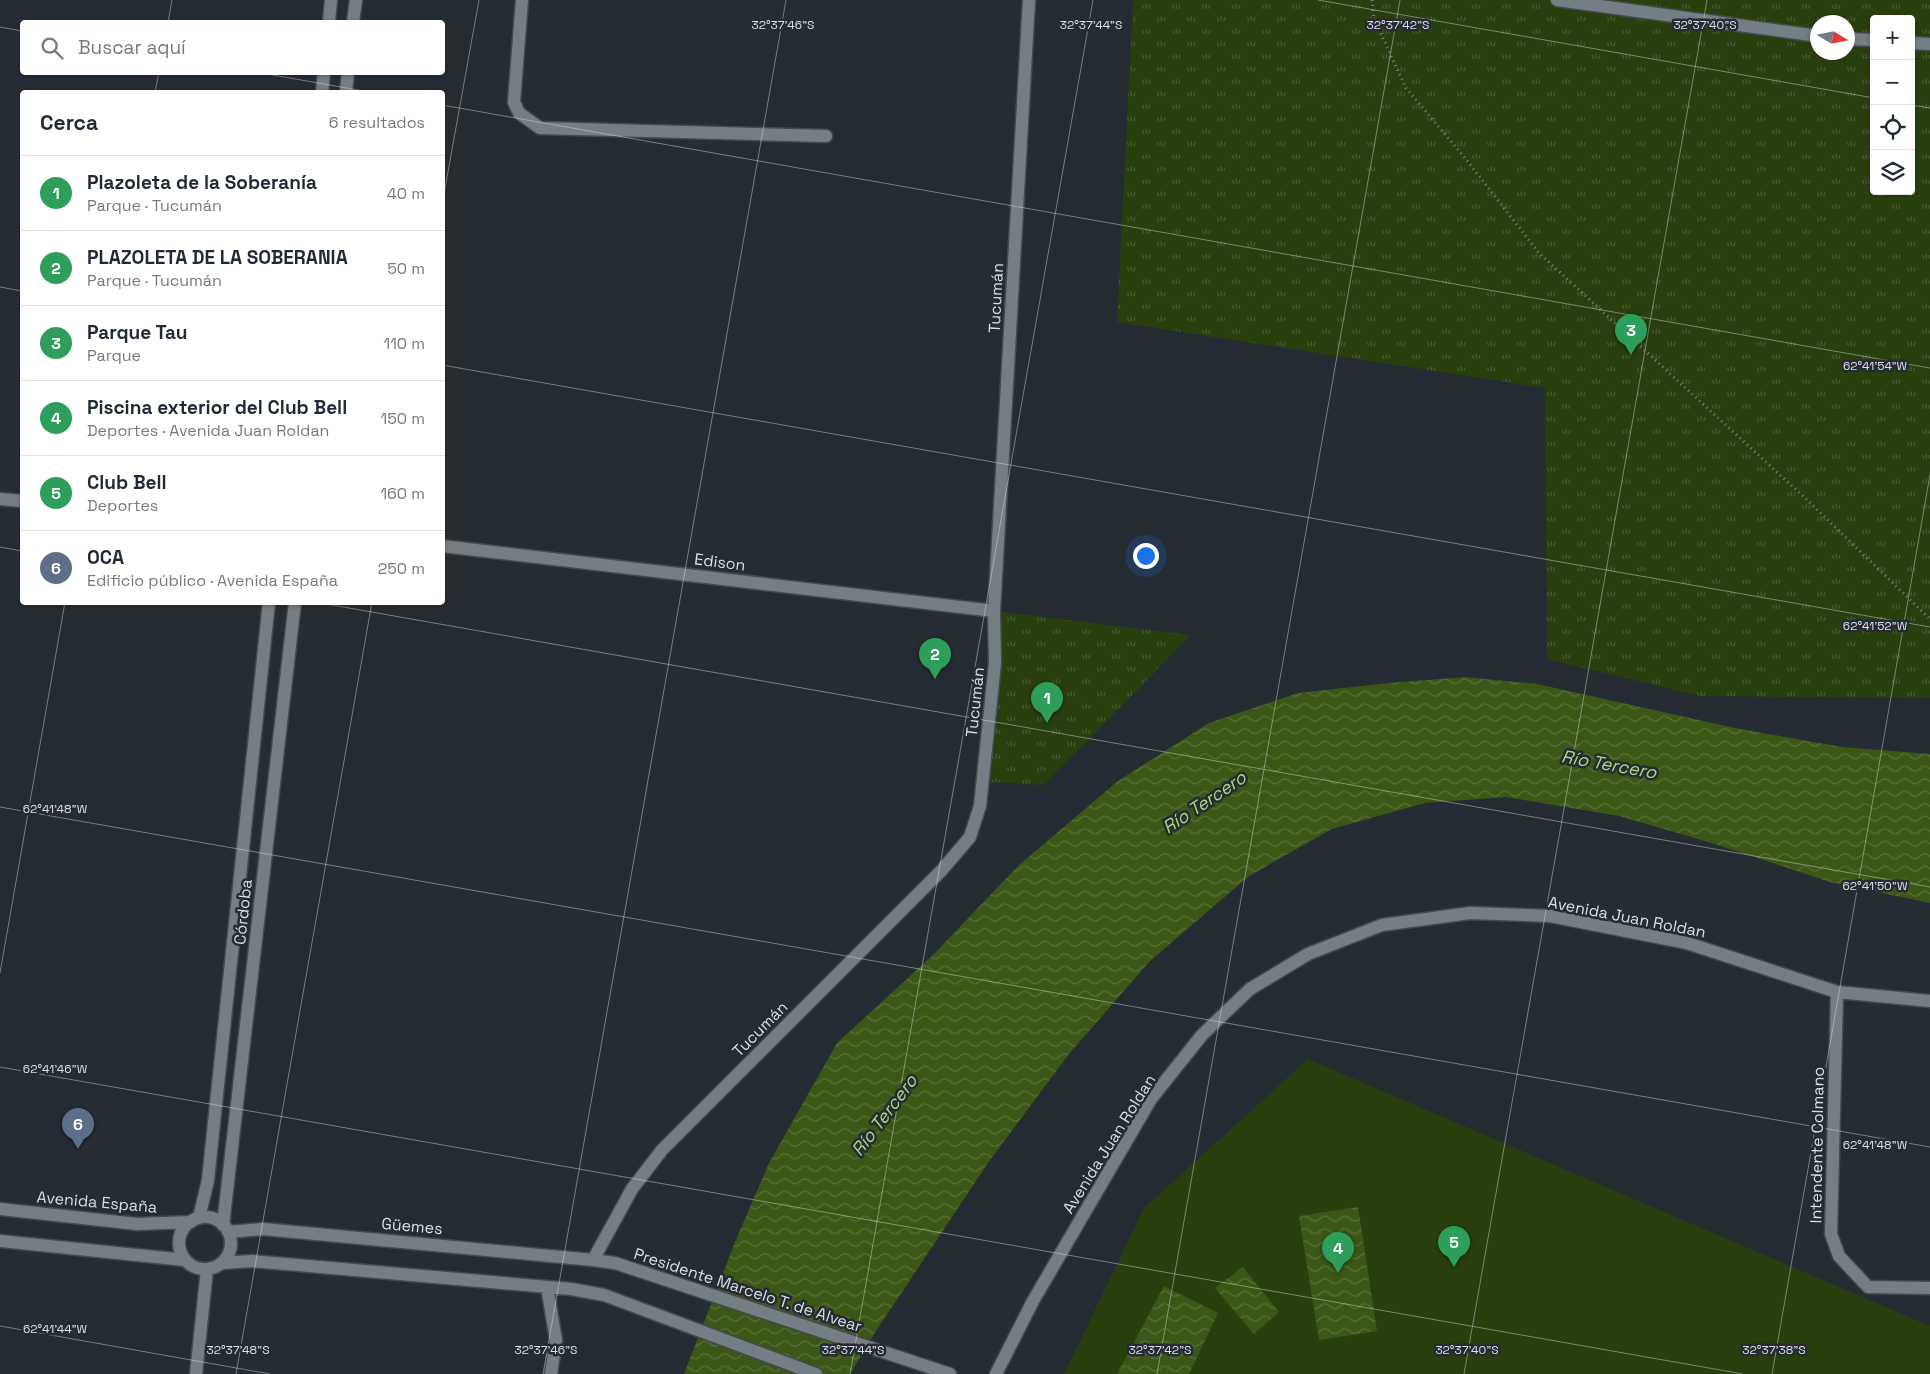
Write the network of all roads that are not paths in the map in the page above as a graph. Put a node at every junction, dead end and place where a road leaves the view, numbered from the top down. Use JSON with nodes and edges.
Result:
{"nodes":[{"id":1,"x":332,"y":0,"type":"edge"},
{"id":2,"x":356,"y":0,"type":"edge"},
{"id":3,"x":522,"y":0,"type":"edge"},
{"id":4,"x":1029,"y":0,"type":"edge"},
{"id":5,"x":1557,"y":0,"type":"edge"},
{"id":6,"x":329,"y":20,"type":"edge"},
{"id":7,"x":353,"y":20,"type":"edge"},
{"id":8,"x":1810,"y":35,"type":"edge"},
{"id":9,"x":1855,"y":39,"type":"edge"},
{"id":10,"x":1870,"y":40,"type":"edge"},
{"id":11,"x":1915,"y":43,"type":"edge"},
{"id":12,"x":1930,"y":44,"type":"edge"},
{"id":13,"x":324,"y":75,"type":"edge"},
{"id":14,"x":348,"y":75,"type":"edge"},
{"id":15,"x":322,"y":90,"type":"edge"},
{"id":16,"x":346,"y":90,"type":"edge"},
{"id":17,"x":826,"y":136,"type":"dead end"},
{"id":18,"x":0,"y":499,"type":"edge"},
{"id":19,"x":20,"y":501,"type":"edge"},
{"id":20,"x":445,"y":546,"type":"edge"},
{"id":21,"x":269,"y":605,"type":"edge"},
{"id":22,"x":294,"y":605,"type":"edge"},
{"id":23,"x":994,"y":611,"type":"junction"},
{"id":24,"x":1837,"y":992,"type":"junction"},
{"id":25,"x":1930,"y":1001,"type":"edge"},
{"id":26,"x":0,"y":1209,"type":"edge"},
{"id":27,"x":195,"y":1220,"type":"junction"},
{"id":28,"x":225,"y":1228,"type":"junction"},
{"id":29,"x":0,"y":1240,"type":"edge"},
{"id":30,"x":185,"y":1260,"type":"junction"},
{"id":31,"x":592,"y":1260,"type":"junction"},
{"id":32,"x":222,"y":1262,"type":"junction"},
{"id":33,"x":207,"y":1269,"type":"junction"},
{"id":34,"x":547,"y":1287,"type":"junction"},
{"id":35,"x":1930,"y":1288,"type":"edge"},
{"id":36,"x":196,"y":1374,"type":"edge"},
{"id":37,"x":551,"y":1374,"type":"edge"},
{"id":38,"x":816,"y":1374,"type":"edge"},
{"id":39,"x":950,"y":1374,"type":"edge"},
{"id":40,"x":996,"y":1374,"type":"edge"}],
"edges":[{"from":1,"to":6,"type":"street"},
{"from":2,"to":7,"type":"street"},
{"from":3,"to":17,"type":"street"},
{"from":4,"to":23,"type":"street","name":"Tucumán"},
{"from":5,"to":8,"type":"street"},
{"from":9,"to":10,"type":"street"},
{"from":11,"to":12,"type":"street"},
{"from":13,"to":15,"type":"street"},
{"from":14,"to":16,"type":"street"},
{"from":18,"to":19,"type":"street"},
{"from":20,"to":23,"type":"street","name":"Edison"},
{"from":21,"to":27,"type":"street","name":"Córdoba"},
{"from":22,"to":28,"type":"street","name":"Córdoba"},
{"from":23,"to":31,"type":"street","name":"Tucumán"},
{"from":24,"to":25,"type":"street","name":"Avenida Juan Roldan"},
{"from":24,"to":35,"type":"street","name":"Intendente Colmano"},
{"from":24,"to":40,"type":"street","name":"Avenida Juan Roldan"},
{"from":26,"to":27,"type":"street","name":"Avenida España"},
{"from":27,"to":28,"type":"street","name":"Avenida España"},
{"from":27,"to":30,"type":"street"},
{"from":28,"to":31,"type":"street","name":"Güemes"},
{"from":28,"to":32,"type":"street"},
{"from":29,"to":30,"type":"street"},
{"from":30,"to":33,"type":"street"},
{"from":31,"to":39,"type":"street","name":"Presidente Marcelo T. de Alvear"},
{"from":32,"to":33,"type":"street"},
{"from":32,"to":34,"type":"street"},
{"from":33,"to":36,"type":"street"},
{"from":34,"to":37,"type":"street"},
{"from":34,"to":38,"type":"street"}]}
